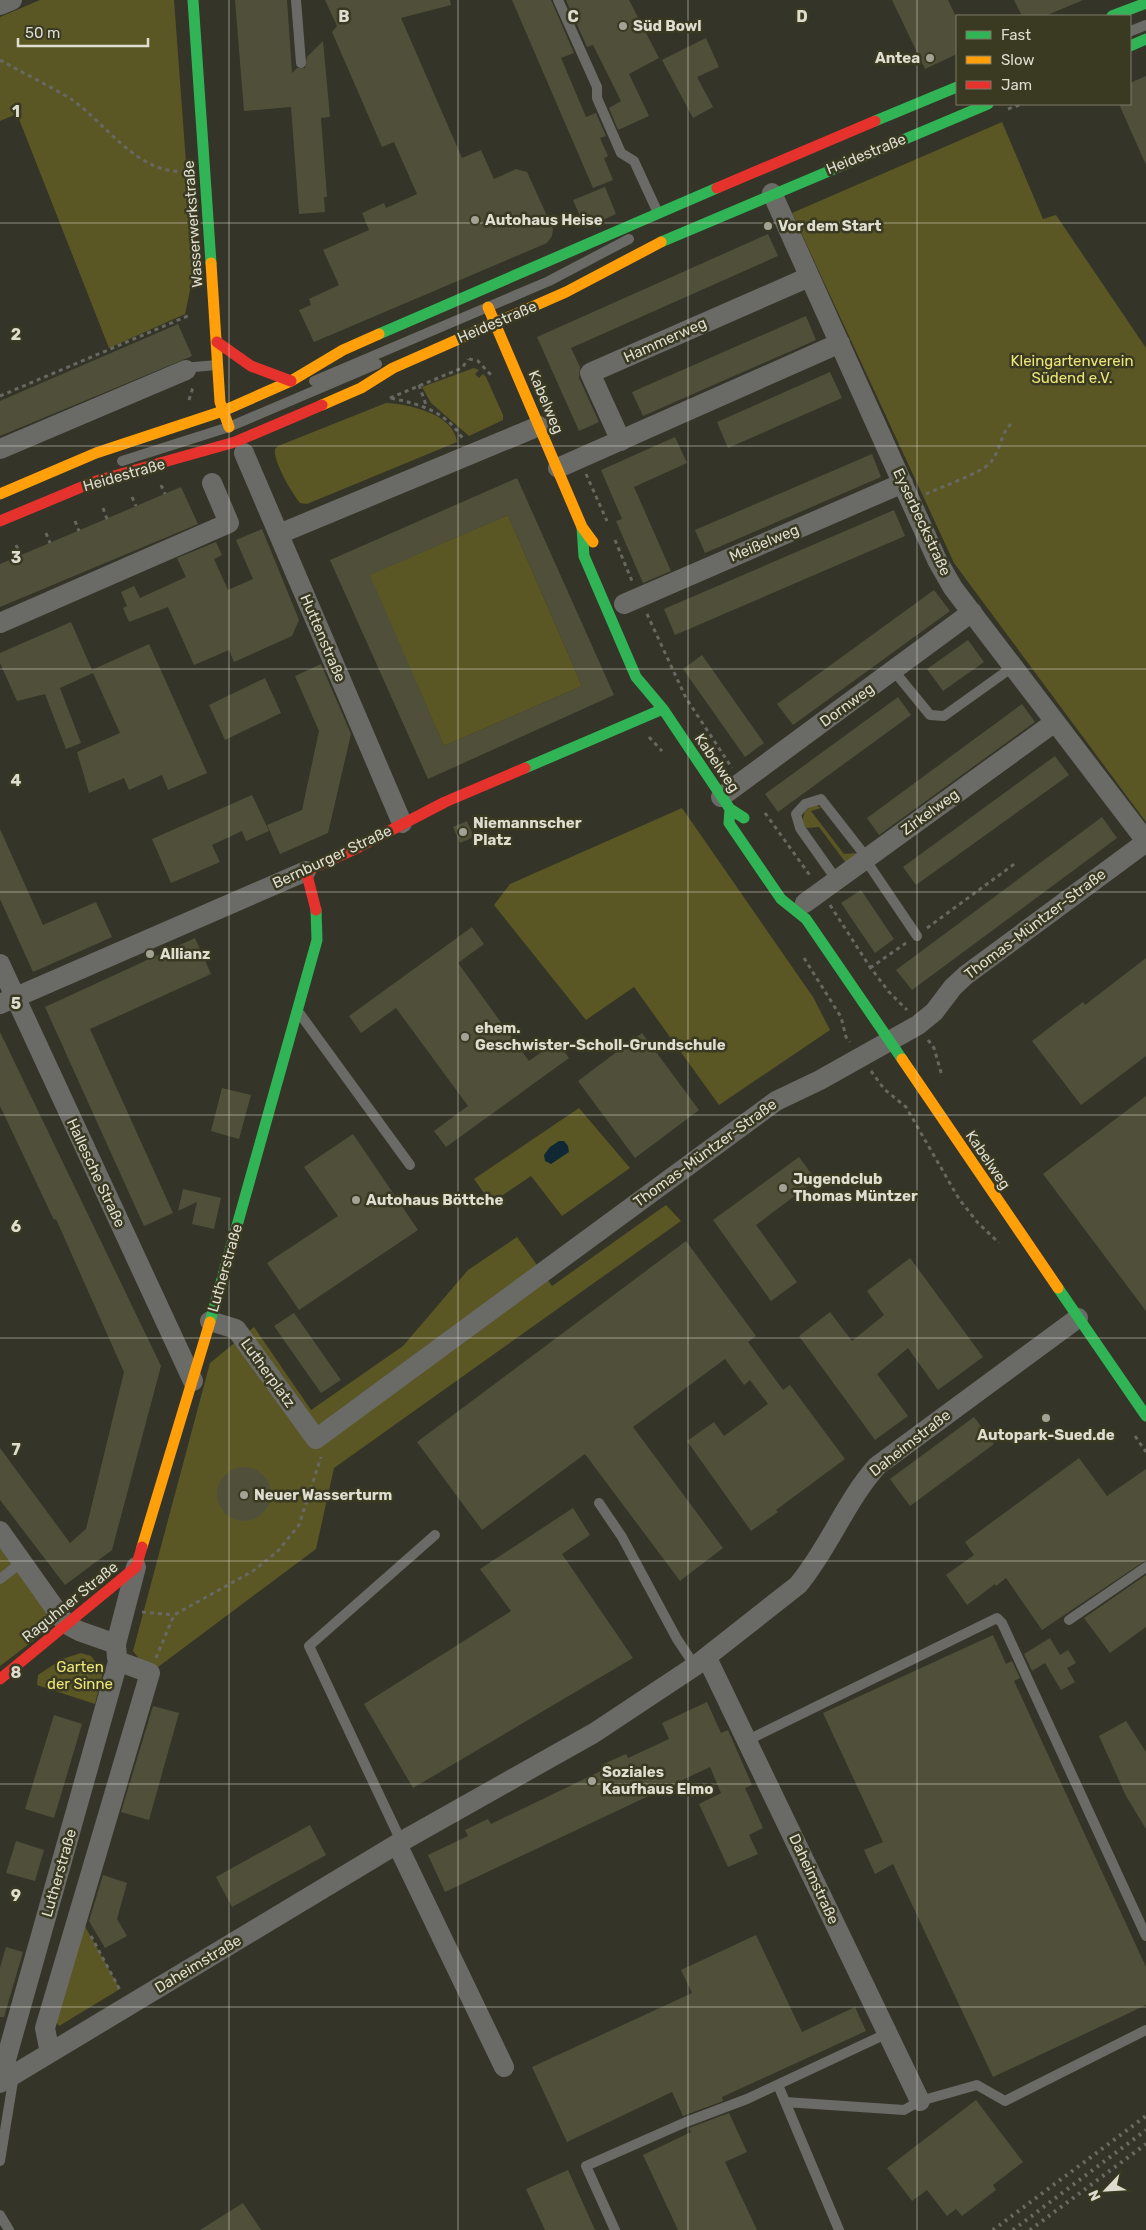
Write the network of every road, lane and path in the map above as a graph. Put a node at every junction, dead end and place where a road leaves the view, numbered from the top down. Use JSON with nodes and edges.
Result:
{"nodes":[{"id":1,"x":12,"y":0,"type":"edge"},
{"id":2,"x":193,"y":0,"type":"edge"},
{"id":3,"x":296,"y":0,"type":"edge"},
{"id":4,"x":558,"y":0,"type":"edge"},
{"id":5,"x":1146,"y":3,"type":"edge"},
{"id":6,"x":0,"y":5,"type":"edge"},
{"id":7,"x":1115,"y":15,"type":"edge"},
{"id":8,"x":1146,"y":16,"type":"edge"},
{"id":9,"x":1131,"y":23,"type":"edge"},
{"id":10,"x":1146,"y":24,"type":"edge"},
{"id":11,"x":1131,"y":31,"type":"edge"},
{"id":12,"x":1146,"y":39,"type":"edge"},
{"id":13,"x":1131,"y":46,"type":"edge"},
{"id":14,"x":0,"y":60,"type":"edge"},
{"id":15,"x":301,"y":63,"type":"dead end"},
{"id":16,"x":956,"y":87,"type":"edge"},
{"id":17,"x":956,"y":96,"type":"edge"},
{"id":18,"x":986,"y":105,"type":"edge"},
{"id":19,"x":204,"y":169,"type":"junction"},
{"id":20,"x":796,"y":174,"type":"dead end"},
{"id":21,"x":772,"y":193,"type":"junction"},
{"id":22,"x":744,"y":195,"type":"dead end"},
{"id":23,"x":658,"y":214,"type":"junction"},
{"id":24,"x":694,"y":216,"type":"dead end"},
{"id":25,"x":810,"y":277,"type":"junction"},
{"id":26,"x":481,"y":290,"type":"junction"},
{"id":27,"x":191,"y":308,"type":"dead end"},
{"id":28,"x":190,"y":315,"type":"junction"},
{"id":29,"x":492,"y":315,"type":"junction"},
{"id":30,"x":191,"y":324,"type":"dead end"},
{"id":31,"x":217,"y":342,"type":"junction"},
{"id":32,"x":840,"y":344,"type":"junction"},
{"id":33,"x":483,"y":358,"type":"dead end"},
{"id":34,"x":468,"y":359,"type":"dead end"},
{"id":35,"x":218,"y":365,"type":"junction"},
{"id":36,"x":190,"y":369,"type":"junction"},
{"id":37,"x":291,"y":381,"type":"junction"},
{"id":38,"x":419,"y":385,"type":"dead end"},
{"id":39,"x":0,"y":396,"type":"edge"},
{"id":40,"x":391,"y":398,"type":"dead end"},
{"id":41,"x":181,"y":404,"type":"dead end"},
{"id":42,"x":426,"y":406,"type":"junction"},
{"id":43,"x":226,"y":419,"type":"junction"},
{"id":44,"x":1014,"y":422,"type":"dead end"},
{"id":45,"x":539,"y":426,"type":"junction"},
{"id":46,"x":622,"y":441,"type":"junction"},
{"id":47,"x":240,"y":448,"type":"junction"},
{"id":48,"x":0,"y":449,"type":"edge"},
{"id":49,"x":471,"y":453,"type":"junction"},
{"id":50,"x":580,"y":459,"type":"junction"},
{"id":51,"x":558,"y":468,"type":"junction"},
{"id":52,"x":212,"y":483,"type":"dead end"},
{"id":53,"x":907,"y":492,"type":"junction"},
{"id":54,"x":0,"y":494,"type":"edge"},
{"id":55,"x":132,"y":497,"type":"dead end"},
{"id":56,"x":0,"y":503,"type":"edge"},
{"id":57,"x":136,"y":506,"type":"dead end"},
{"id":58,"x":103,"y":508,"type":"dead end"},
{"id":59,"x":0,"y":512,"type":"edge"},
{"id":60,"x":107,"y":518,"type":"dead end"},
{"id":61,"x":0,"y":521,"type":"edge"},
{"id":62,"x":74,"y":521,"type":"dead end"},
{"id":63,"x":582,"y":527,"type":"junction"},
{"id":64,"x":610,"y":528,"type":"dead end"},
{"id":65,"x":79,"y":531,"type":"dead end"},
{"id":66,"x":46,"y":533,"type":"dead end"},
{"id":67,"x":279,"y":534,"type":"junction"},
{"id":68,"x":613,"y":537,"type":"dead end"},
{"id":69,"x":50,"y":543,"type":"dead end"},
{"id":70,"x":16,"y":545,"type":"dead end"},
{"id":71,"x":602,"y":554,"type":"dead end"},
{"id":72,"x":21,"y":556,"type":"dead end"},
{"id":73,"x":628,"y":602,"type":"junction"},
{"id":74,"x":972,"y":612,"type":"junction"},
{"id":75,"x":0,"y":623,"type":"edge"},
{"id":76,"x":1014,"y":666,"type":"junction"},
{"id":77,"x":894,"y":671,"type":"junction"},
{"id":78,"x":657,"y":685,"type":"dead end"},
{"id":79,"x":663,"y":709,"type":"junction"},
{"id":80,"x":639,"y":720,"type":"junction"},
{"id":81,"x":1055,"y":722,"type":"junction"},
{"id":82,"x":667,"y":758,"type":"dead end"},
{"id":83,"x":741,"y":782,"type":"junction"},
{"id":84,"x":725,"y":803,"type":"junction"},
{"id":85,"x":759,"y":805,"type":"dead end"},
{"id":86,"x":402,"y":823,"type":"junction"},
{"id":87,"x":755,"y":830,"type":"dead end"},
{"id":88,"x":1146,"y":842,"type":"edge"},
{"id":89,"x":866,"y":859,"type":"junction"},
{"id":90,"x":1017,"y":862,"type":"dead end"},
{"id":91,"x":306,"y":871,"type":"junction"},
{"id":92,"x":836,"y":879,"type":"junction"},
{"id":93,"x":808,"y":902,"type":"junction"},
{"id":94,"x":917,"y":936,"type":"junction"},
{"id":95,"x":799,"y":951,"type":"dead end"},
{"id":96,"x":0,"y":964,"type":"edge"},
{"id":97,"x":870,"y":967,"type":"junction"},
{"id":98,"x":848,"y":982,"type":"junction"},
{"id":99,"x":7,"y":1001,"type":"edge"},
{"id":100,"x":298,"y":1011,"type":"junction"},
{"id":101,"x":918,"y":1025,"type":"junction"},
{"id":102,"x":889,"y":1042,"type":"junction"},
{"id":103,"x":860,"y":1057,"type":"junction"},
{"id":104,"x":410,"y":1165,"type":"dead end"},
{"id":105,"x":1001,"y":1244,"type":"dead end"},
{"id":106,"x":1078,"y":1318,"type":"junction"},
{"id":107,"x":210,"y":1321,"type":"junction"},
{"id":108,"x":193,"y":1381,"type":"junction"},
{"id":109,"x":1146,"y":1416,"type":"edge"},
{"id":110,"x":1135,"y":1436,"type":"dead end"},
{"id":111,"x":316,"y":1439,"type":"junction"},
{"id":112,"x":1146,"y":1452,"type":"edge"},
{"id":113,"x":599,"y":1503,"type":"dead end"},
{"id":114,"x":0,"y":1531,"type":"edge"},
{"id":115,"x":435,"y":1534,"type":"dead end"},
{"id":116,"x":22,"y":1562,"type":"junction"},
{"id":117,"x":136,"y":1567,"type":"junction"},
{"id":118,"x":1146,"y":1567,"type":"edge"},
{"id":119,"x":0,"y":1580,"type":"edge"},
{"id":120,"x":126,"y":1610,"type":"junction"},
{"id":121,"x":174,"y":1615,"type":"junction"},
{"id":122,"x":1069,"y":1620,"type":"dead end"},
{"id":123,"x":66,"y":1624,"type":"junction"},
{"id":124,"x":116,"y":1644,"type":"junction"},
{"id":125,"x":701,"y":1662,"type":"junction"},
{"id":126,"x":117,"y":1665,"type":"junction"},
{"id":127,"x":150,"y":1673,"type":"junction"},
{"id":128,"x":0,"y":1678,"type":"edge"},
{"id":129,"x":748,"y":1740,"type":"junction"},
{"id":130,"x":399,"y":1843,"type":"junction"},
{"id":131,"x":91,"y":1936,"type":"dead end"},
{"id":132,"x":1146,"y":1936,"type":"edge"},
{"id":133,"x":129,"y":2006,"type":"junction"},
{"id":134,"x":1146,"y":2030,"type":"edge"},
{"id":135,"x":888,"y":2033,"type":"junction"},
{"id":136,"x":50,"y":2053,"type":"junction"},
{"id":137,"x":504,"y":2068,"type":"dead end"},
{"id":138,"x":5,"y":2080,"type":"edge"},
{"id":139,"x":778,"y":2086,"type":"junction"},
{"id":140,"x":920,"y":2100,"type":"junction"},
{"id":141,"x":785,"y":2102,"type":"junction"},
{"id":142,"x":0,"y":2161,"type":"edge"},
{"id":143,"x":0,"y":2215,"type":"edge"},
{"id":144,"x":9,"y":2230,"type":"edge"},
{"id":145,"x":616,"y":2230,"type":"edge"},
{"id":146,"x":839,"y":2230,"type":"edge"}],
"edges":[{"from":1,"to":6,"type":"street"},
{"from":2,"to":19,"type":"main road","name":"Wasserwerkstraße"},
{"from":3,"to":15,"type":"lane"},
{"from":4,"to":23,"type":"lane"},
{"from":5,"to":7,"type":"main road"},
{"from":8,"to":9,"type":"lane"},
{"from":10,"to":11,"type":"lane"},
{"from":12,"to":13,"type":"main road"},
{"from":14,"to":19,"type":"path"},
{"from":16,"to":23,"type":"main road","name":"Heidestraße"},
{"from":17,"to":29,"type":"lane"},
{"from":18,"to":21,"type":"main road","name":"Heidestraße"},
{"from":19,"to":31,"type":"main road","name":"Wasserwerkstraße"},
{"from":20,"to":22,"type":"lane"},
{"from":21,"to":25,"type":"street","name":"Eyserbeckstraße"},
{"from":21,"to":29,"type":"main road","name":"Heidestraße"},
{"from":23,"to":26,"type":"main road","name":"Heidestraße"},
{"from":24,"to":29,"type":"lane"},
{"from":25,"to":32,"type":"street","name":"Eyserbeckstraße"},
{"from":25,"to":46,"type":"street","name":"Hammerweg"},
{"from":26,"to":29,"type":"main road","name":"Kabelweg"},
{"from":26,"to":37,"type":"main road","name":"Heidestraße"},
{"from":27,"to":28,"type":"path"},
{"from":28,"to":30,"type":"path"},
{"from":28,"to":39,"type":"path"},
{"from":29,"to":43,"type":"lane"},
{"from":29,"to":45,"type":"main road","name":"Kabelweg"},
{"from":29,"to":47,"type":"main road","name":"Heidestraße"},
{"from":31,"to":35,"type":"main road","name":"Wasserwerkstraße"},
{"from":31,"to":37,"type":"main road"},
{"from":32,"to":46,"type":"street"},
{"from":32,"to":53,"type":"street","name":"Eyserbeckstraße"},
{"from":33,"to":34,"type":"path"},
{"from":35,"to":36,"type":"lane"},
{"from":35,"to":43,"type":"main road","name":"Wasserwerkstraße"},
{"from":36,"to":41,"type":"path"},
{"from":36,"to":48,"type":"street"},
{"from":37,"to":43,"type":"main road","name":"Heidestraße"},
{"from":38,"to":42,"type":"path"},
{"from":40,"to":42,"type":"path"},
{"from":42,"to":49,"type":"path"},
{"from":43,"to":47,"type":"main road","name":"Wasserwerkstraße"},
{"from":43,"to":54,"type":"main road","name":"Heidestraße"},
{"from":43,"to":56,"type":"lane"},
{"from":43,"to":59,"type":"lane"},
{"from":44,"to":53,"type":"path"},
{"from":45,"to":49,"type":"street"},
{"from":45,"to":51,"type":"main road","name":"Kabelweg"},
{"from":46,"to":50,"type":"street"},
{"from":47,"to":61,"type":"main road","name":"Heidestraße"},
{"from":47,"to":67,"type":"street","name":"Huttenstraße"},
{"from":49,"to":67,"type":"street"},
{"from":50,"to":51,"type":"street"},
{"from":50,"to":64,"type":"path"},
{"from":51,"to":63,"type":"main road","name":"Kabelweg"},
{"from":52,"to":75,"type":"street"},
{"from":53,"to":73,"type":"street","name":"Meißelweg"},
{"from":53,"to":74,"type":"street","name":"Eyserbeckstraße"},
{"from":55,"to":57,"type":"path"},
{"from":58,"to":60,"type":"path"},
{"from":62,"to":65,"type":"path"},
{"from":63,"to":71,"type":"main road","name":"Kabelweg"},
{"from":63,"to":79,"type":"main road","name":"Kabelweg"},
{"from":66,"to":69,"type":"path"},
{"from":67,"to":86,"type":"street","name":"Huttenstraße"},
{"from":68,"to":73,"type":"path"},
{"from":70,"to":72,"type":"path"},
{"from":73,"to":83,"type":"path"},
{"from":74,"to":76,"type":"street","name":"Eyserbeckstraße"},
{"from":74,"to":77,"type":"street","name":"Dornweg"},
{"from":76,"to":77,"type":"lane"},
{"from":76,"to":81,"type":"street","name":"Eyserbeckstraße"},
{"from":77,"to":83,"type":"street","name":"Dornweg"},
{"from":78,"to":79,"type":"main road","name":"Kabelweg"},
{"from":79,"to":80,"type":"main road","name":"Bernburger Straße"},
{"from":79,"to":84,"type":"main road","name":"Kabelweg"},
{"from":80,"to":82,"type":"path"},
{"from":80,"to":86,"type":"main road","name":"Bernburger Straße"},
{"from":81,"to":88,"type":"street","name":"Eyserbeckstraße"},
{"from":81,"to":89,"type":"street","name":"Zirkelweg"},
{"from":83,"to":84,"type":"street","name":"Dornweg"},
{"from":84,"to":87,"type":"main road","name":"Kabelweg"},
{"from":84,"to":93,"type":"main road","name":"Kabelweg"},
{"from":85,"to":93,"type":"path"},
{"from":86,"to":91,"type":"main road","name":"Bernburger Straße"},
{"from":88,"to":101,"type":"street","name":"Thomas-Müntzer-Straße"},
{"from":89,"to":92,"type":"street","name":"Zirkelweg"},
{"from":89,"to":92,"type":"lane"},
{"from":89,"to":94,"type":"lane"},
{"from":90,"to":94,"type":"path"},
{"from":91,"to":99,"type":"street","name":"Bernburger Straße"},
{"from":91,"to":100,"type":"main road","name":"Lutherstraße"},
{"from":92,"to":93,"type":"street","name":"Zirkelweg"},
{"from":93,"to":97,"type":"path"},
{"from":93,"to":98,"type":"main road","name":"Kabelweg"},
{"from":94,"to":97,"type":"path"},
{"from":95,"to":103,"type":"path"},
{"from":96,"to":99,"type":"street","name":"Hallesche Straße"},
{"from":97,"to":98,"type":"path"},
{"from":97,"to":101,"type":"path"},
{"from":98,"to":102,"type":"main road","name":"Kabelweg"},
{"from":99,"to":108,"type":"street","name":"Hallesche Straße"},
{"from":100,"to":104,"type":"lane"},
{"from":100,"to":107,"type":"main road","name":"Lutherstraße"},
{"from":101,"to":102,"type":"street","name":"Thomas-Müntzer-Straße"},
{"from":102,"to":103,"type":"street","name":"Thomas-Müntzer-Straße"},
{"from":102,"to":106,"type":"main road","name":"Kabelweg"},
{"from":103,"to":105,"type":"path"},
{"from":103,"to":111,"type":"street","name":"Thomas-Müntzer-Straße"},
{"from":106,"to":109,"type":"main road","name":"Kabelweg"},
{"from":106,"to":125,"type":"street","name":"Daheimstraße"},
{"from":107,"to":108,"type":"main road","name":"Lutherstraße"},
{"from":107,"to":111,"type":"street","name":"Lutherplatz"},
{"from":108,"to":117,"type":"main road","name":"Lutherstraße"},
{"from":110,"to":112,"type":"path"},
{"from":111,"to":121,"type":"path"},
{"from":113,"to":125,"type":"lane"},
{"from":114,"to":116,"type":"street"},
{"from":115,"to":130,"type":"lane"},
{"from":116,"to":119,"type":"lane"},
{"from":116,"to":123,"type":"street"},
{"from":117,"to":120,"type":"street","name":"Lutherstraße"},
{"from":117,"to":123,"type":"main road","name":"Raguhner Straße"},
{"from":118,"to":122,"type":"lane"},
{"from":120,"to":121,"type":"path"},
{"from":120,"to":124,"type":"street","name":"Lutherstraße"},
{"from":121,"to":127,"type":"path"},
{"from":123,"to":124,"type":"street"},
{"from":123,"to":128,"type":"main road","name":"Raguhner Straße"},
{"from":124,"to":126,"type":"street","name":"Lutherstraße"},
{"from":125,"to":129,"type":"street","name":"Daheimstraße"},
{"from":125,"to":130,"type":"street","name":"Daheimstraße"},
{"from":126,"to":127,"type":"street"},
{"from":126,"to":138,"type":"street","name":"Lutherstraße"},
{"from":127,"to":136,"type":"street","name":"Lutherstraße"},
{"from":129,"to":132,"type":"lane"},
{"from":129,"to":135,"type":"street","name":"Daheimstraße"},
{"from":130,"to":133,"type":"street","name":"Daheimstraße"},
{"from":130,"to":137,"type":"street"},
{"from":131,"to":133,"type":"path"},
{"from":133,"to":136,"type":"street","name":"Daheimstraße"},
{"from":134,"to":140,"type":"lane"},
{"from":135,"to":139,"type":"lane"},
{"from":135,"to":140,"type":"street","name":"Daheimstraße"},
{"from":136,"to":138,"type":"street","name":"Daheimstraße"},
{"from":138,"to":142,"type":"lane"},
{"from":139,"to":141,"type":"lane"},
{"from":139,"to":145,"type":"lane"},
{"from":140,"to":141,"type":"lane"},
{"from":141,"to":146,"type":"lane"},
{"from":143,"to":144,"type":"lane"}]}
